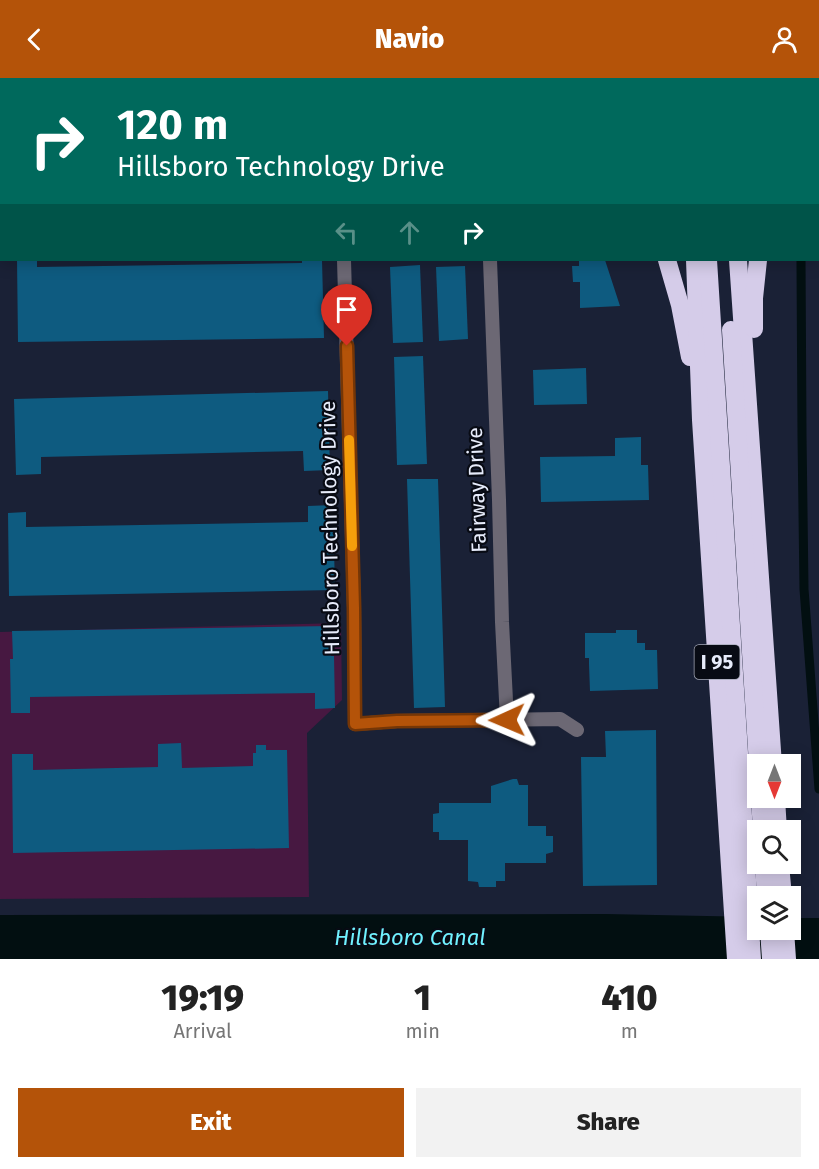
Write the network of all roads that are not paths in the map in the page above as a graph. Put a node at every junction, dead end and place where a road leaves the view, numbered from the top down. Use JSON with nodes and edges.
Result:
{"nodes":[{"id":1,"x":344,"y":261,"type":"edge"},
{"id":2,"x":490,"y":261,"type":"edge"},
{"id":3,"x":667,"y":261,"type":"edge"},
{"id":4,"x":695,"y":261,"type":"edge"},
{"id":5,"x":708,"y":261,"type":"edge"},
{"id":6,"x":726,"y":261,"type":"edge"},
{"id":7,"x":738,"y":261,"type":"edge"},
{"id":8,"x":758,"y":261,"type":"edge"},
{"id":9,"x":701,"y":420,"type":"junction"},
{"id":10,"x":755,"y":502,"type":"junction"},
{"id":11,"x":507,"y":720,"type":"junction"},
{"id":12,"x":577,"y":730,"type":"dead end"},
{"id":13,"x":757,"y":754,"type":"edge"},
{"id":14,"x":772,"y":754,"type":"edge"},
{"id":15,"x":740,"y":904,"type":"junction"},
{"id":16,"x":770,"y":940,"type":"edge"},
{"id":17,"x":786,"y":940,"type":"edge"},
{"id":18,"x":736,"y":959,"type":"edge"},
{"id":19,"x":752,"y":959,"type":"edge"},
{"id":20,"x":771,"y":959,"type":"edge"},
{"id":21,"x":787,"y":959,"type":"edge"}],
"edges":[{"from":1,"to":11,"type":"street","name":"Hillsboro Technology Drive"},
{"from":2,"to":11,"type":"street","name":"Fairway Drive"},
{"from":3,"to":9,"type":"highway"},
{"from":4,"to":9,"type":"highway","number":"I 95"},
{"from":5,"to":15,"type":"highway"},
{"from":6,"to":13,"type":"highway"},
{"from":7,"to":10,"type":"highway","number":"I 95"},
{"from":8,"to":10,"type":"highway"},
{"from":9,"to":15,"type":"highway","number":"I 95"},
{"from":10,"to":14,"type":"highway","number":"I 95"},
{"from":11,"to":12,"type":"street"},
{"from":15,"to":18,"type":"highway","number":"I 95"},
{"from":15,"to":19,"type":"highway"},
{"from":16,"to":20,"type":"highway"},
{"from":17,"to":21,"type":"highway"}]}
